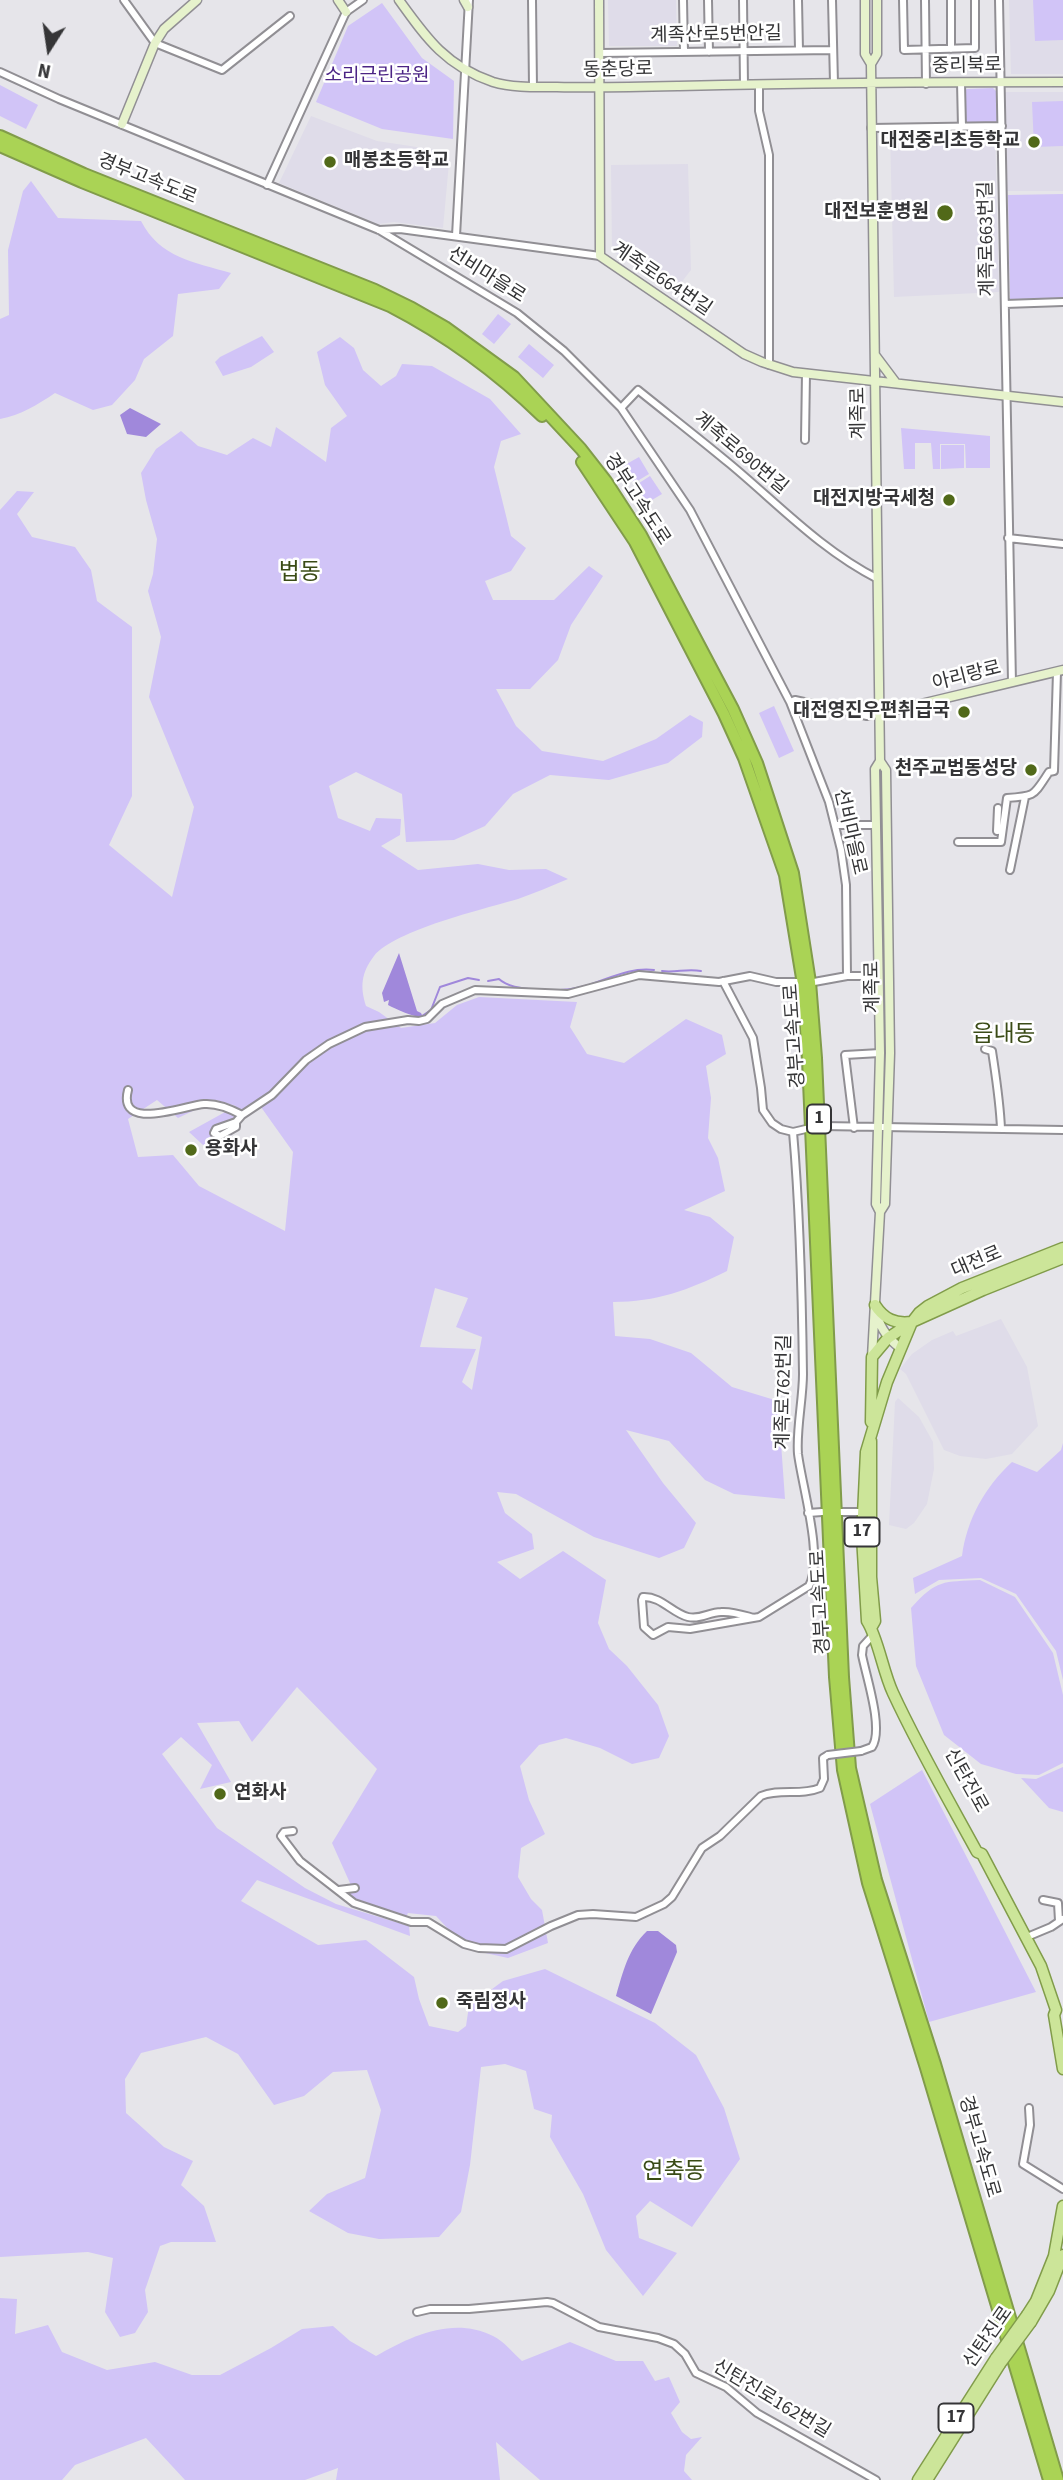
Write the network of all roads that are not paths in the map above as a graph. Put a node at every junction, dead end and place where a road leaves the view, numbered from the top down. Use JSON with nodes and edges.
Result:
{"nodes":[{"id":1,"x":124,"y":0,"type":"edge"},
{"id":2,"x":198,"y":0,"type":"edge"},
{"id":3,"x":338,"y":0,"type":"edge"},
{"id":4,"x":363,"y":0,"type":"edge"},
{"id":5,"x":399,"y":0,"type":"edge"},
{"id":6,"x":532,"y":0,"type":"edge"},
{"id":7,"x":599,"y":0,"type":"edge"},
{"id":8,"x":683,"y":0,"type":"edge"},
{"id":9,"x":709,"y":0,"type":"edge"},
{"id":10,"x":743,"y":0,"type":"edge"},
{"id":11,"x":798,"y":0,"type":"edge"},
{"id":12,"x":832,"y":0,"type":"edge"},
{"id":13,"x":866,"y":0,"type":"edge"},
{"id":14,"x":877,"y":0,"type":"edge"},
{"id":15,"x":903,"y":0,"type":"edge"},
{"id":16,"x":925,"y":0,"type":"edge"},
{"id":17,"x":951,"y":0,"type":"edge"},
{"id":18,"x":975,"y":0,"type":"edge"},
{"id":19,"x":999,"y":0,"type":"edge"},
{"id":20,"x":467,"y":2,"type":"edge"},
{"id":21,"x":346,"y":12,"type":"junction"},
{"id":22,"x":290,"y":16,"type":"dead end"},
{"id":23,"x":155,"y":43,"type":"junction"},
{"id":24,"x":951,"y":49,"type":"junction"},
{"id":25,"x":799,"y":50,"type":"junction"},
{"id":26,"x":833,"y":50,"type":"junction"},
{"id":27,"x":926,"y":50,"type":"junction"},
{"id":28,"x":709,"y":51,"type":"junction"},
{"id":29,"x":743,"y":51,"type":"junction"},
{"id":30,"x":684,"y":52,"type":"junction"},
{"id":31,"x":600,"y":53,"type":"junction"},
{"id":32,"x":871,"y":64,"type":"junction"},
{"id":33,"x":466,"y":71,"type":"junction"},
{"id":34,"x":0,"y":72,"type":"edge"},
{"id":35,"x":1063,"y":82,"type":"edge"},
{"id":36,"x":834,"y":83,"type":"junction"},
{"id":37,"x":961,"y":83,"type":"junction"},
{"id":38,"x":1002,"y":83,"type":"junction"},
{"id":39,"x":759,"y":84,"type":"junction"},
{"id":40,"x":871,"y":84,"type":"junction"},
{"id":41,"x":926,"y":84,"type":"junction"},
{"id":42,"x":744,"y":85,"type":"junction"},
{"id":43,"x":533,"y":87,"type":"junction"},
{"id":44,"x":600,"y":88,"type":"junction"},
{"id":45,"x":122,"y":124,"type":"junction"},
{"id":46,"x":1002,"y":126,"type":"junction"},
{"id":47,"x":962,"y":127,"type":"junction"},
{"id":48,"x":872,"y":128,"type":"junction"},
{"id":49,"x":0,"y":136,"type":"edge"},
{"id":50,"x":0,"y":146,"type":"edge"},
{"id":51,"x":267,"y":185,"type":"junction"},
{"id":52,"x":379,"y":230,"type":"junction"},
{"id":53,"x":456,"y":236,"type":"junction"},
{"id":54,"x":600,"y":256,"type":"junction"},
{"id":55,"x":1063,"y":302,"type":"edge"},
{"id":56,"x":1005,"y":304,"type":"junction"},
{"id":57,"x":875,"y":355,"type":"junction"},
{"id":58,"x":769,"y":365,"type":"junction"},
{"id":59,"x":806,"y":373,"type":"junction"},
{"id":60,"x":875,"y":381,"type":"junction"},
{"id":61,"x":896,"y":383,"type":"junction"},
{"id":62,"x":1007,"y":396,"type":"junction"},
{"id":63,"x":1063,"y":402,"type":"edge"},
{"id":64,"x":621,"y":408,"type":"junction"},
{"id":65,"x":805,"y":440,"type":"dead end"},
{"id":66,"x":1008,"y":538,"type":"junction"},
{"id":67,"x":1063,"y":544,"type":"edge"},
{"id":68,"x":878,"y":579,"type":"junction"},
{"id":69,"x":1060,"y":671,"type":"edge"},
{"id":70,"x":1012,"y":682,"type":"junction"},
{"id":71,"x":790,"y":702,"type":"junction"},
{"id":72,"x":879,"y":714,"type":"junction"},
{"id":73,"x":880,"y":761,"type":"junction"},
{"id":74,"x":1026,"y":797,"type":"junction"},
{"id":75,"x":998,"y":808,"type":"dead end"},
{"id":76,"x":835,"y":825,"type":"junction"},
{"id":77,"x":876,"y":825,"type":"junction"},
{"id":78,"x":997,"y":831,"type":"dead end"},
{"id":79,"x":958,"y":842,"type":"dead end"},
{"id":80,"x":1010,"y":870,"type":"dead end"},
{"id":81,"x":847,"y":976,"type":"junction"},
{"id":82,"x":878,"y":976,"type":"junction"},
{"id":83,"x":723,"y":981,"type":"junction"},
{"id":84,"x":799,"y":982,"type":"dead end"},
{"id":85,"x":814,"y":982,"type":"dead end"},
{"id":86,"x":985,"y":1049,"type":"dead end"},
{"id":87,"x":880,"y":1053,"type":"junction"},
{"id":88,"x":128,"y":1090,"type":"dead end"},
{"id":89,"x":242,"y":1115,"type":"junction"},
{"id":90,"x":236,"y":1125,"type":"dead end"},
{"id":91,"x":823,"y":1126,"type":"dead end"},
{"id":92,"x":810,"y":1128,"type":"dead end"},
{"id":93,"x":854,"y":1128,"type":"junction"},
{"id":94,"x":878,"y":1128,"type":"junction"},
{"id":95,"x":888,"y":1128,"type":"junction"},
{"id":96,"x":1002,"y":1129,"type":"junction"},
{"id":97,"x":1063,"y":1130,"type":"edge"},
{"id":98,"x":793,"y":1132,"type":"junction"},
{"id":99,"x":880,"y":1212,"type":"junction"},
{"id":100,"x":1063,"y":1248,"type":"edge"},
{"id":101,"x":1063,"y":1258,"type":"edge"},
{"id":102,"x":874,"y":1306,"type":"junction"},
{"id":103,"x":912,"y":1322,"type":"junction"},
{"id":104,"x":888,"y":1338,"type":"junction"},
{"id":105,"x":900,"y":1349,"type":"junction"},
{"id":106,"x":872,"y":1357,"type":"junction"},
{"id":107,"x":870,"y":1435,"type":"junction"},
{"id":108,"x":822,"y":1512,"type":"dead end"},
{"id":109,"x":841,"y":1512,"type":"dead end"},
{"id":110,"x":863,"y":1512,"type":"junction"},
{"id":111,"x":808,"y":1513,"type":"junction"},
{"id":112,"x":754,"y":1618,"type":"junction"},
{"id":113,"x":872,"y":1631,"type":"junction"},
{"id":114,"x":293,"y":1831,"type":"dead end"},
{"id":115,"x":355,"y":1888,"type":"dead end"},
{"id":116,"x":340,"y":1890,"type":"junction"},
{"id":117,"x":1043,"y":1900,"type":"dead end"},
{"id":118,"x":1061,"y":1920,"type":"edge"},
{"id":119,"x":1027,"y":1937,"type":"junction"},
{"id":120,"x":1056,"y":2010,"type":"junction"},
{"id":121,"x":1063,"y":2023,"type":"edge"},
{"id":122,"x":1063,"y":2069,"type":"edge"},
{"id":123,"x":1029,"y":2108,"type":"dead end"},
{"id":124,"x":1063,"y":2189,"type":"edge"},
{"id":125,"x":1063,"y":2206,"type":"edge"},
{"id":126,"x":1063,"y":2255,"type":"edge"},
{"id":127,"x":417,"y":2312,"type":"dead end"},
{"id":128,"x":1029,"y":2319,"type":"junction"},
{"id":129,"x":998,"y":2361,"type":"junction"},
{"id":130,"x":876,"y":2480,"type":"edge"},
{"id":131,"x":918,"y":2480,"type":"edge"},
{"id":132,"x":927,"y":2480,"type":"edge"},
{"id":133,"x":1049,"y":2480,"type":"edge"},
{"id":134,"x":1058,"y":2480,"type":"edge"}],
"edges":[{"from":1,"to":23,"type":"street"},
{"from":2,"to":23,"type":"main road"},
{"from":3,"to":21,"type":"main road"},
{"from":4,"to":21,"type":"street"},
{"from":5,"to":33,"type":"main road","name":"동춘당로"},
{"from":6,"to":43,"type":"street"},
{"from":7,"to":31,"type":"main road"},
{"from":8,"to":30,"type":"street"},
{"from":9,"to":28,"type":"street"},
{"from":10,"to":29,"type":"street"},
{"from":11,"to":25,"type":"street"},
{"from":12,"to":26,"type":"street"},
{"from":13,"to":32,"type":"main road","name":"계족로"},
{"from":14,"to":32,"type":"main road","name":"계족로"},
{"from":15,"to":27,"type":"street"},
{"from":16,"to":27,"type":"street"},
{"from":17,"to":24,"type":"street"},
{"from":18,"to":24,"type":"street"},
{"from":19,"to":38,"type":"street","name":"계족로663번길"},
{"from":20,"to":33,"type":"street"},
{"from":21,"to":51,"type":"street"},
{"from":22,"to":23,"type":"street"},
{"from":23,"to":45,"type":"main road"},
{"from":24,"to":27,"type":"street"},
{"from":25,"to":26,"type":"street","name":"계족산로5번안길"},
{"from":25,"to":29,"type":"street","name":"계족산로5번안길"},
{"from":26,"to":36,"type":"street"},
{"from":27,"to":41,"type":"street"},
{"from":28,"to":29,"type":"street","name":"계족산로5번안길"},
{"from":28,"to":30,"type":"street","name":"계족산로5번안길"},
{"from":29,"to":42,"type":"street"},
{"from":30,"to":31,"type":"street","name":"계족산로5번안길"},
{"from":31,"to":44,"type":"main road"},
{"from":32,"to":40,"type":"main road","name":"계족로"},
{"from":33,"to":43,"type":"main road","name":"동춘당로"},
{"from":33,"to":53,"type":"street"},
{"from":34,"to":45,"type":"street","name":"선비마을로"},
{"from":35,"to":38,"type":"main road","name":"중리북로"},
{"from":36,"to":39,"type":"main road","name":"동춘당로"},
{"from":36,"to":40,"type":"main road","name":"동춘당로"},
{"from":37,"to":38,"type":"main road","name":"중리북로"},
{"from":37,"to":41,"type":"main road","name":"중리북로"},
{"from":37,"to":47,"type":"street"},
{"from":38,"to":46,"type":"street","name":"계족로663번길"},
{"from":39,"to":42,"type":"main road","name":"동춘당로"},
{"from":39,"to":58,"type":"street"},
{"from":40,"to":41,"type":"main road","name":"중리북로"},
{"from":40,"to":48,"type":"main road","name":"계족로"},
{"from":42,"to":44,"type":"main road","name":"동춘당로"},
{"from":43,"to":44,"type":"main road","name":"동춘당로"},
{"from":44,"to":54,"type":"main road"},
{"from":45,"to":51,"type":"street","name":"선비마을로"},
{"from":46,"to":47,"type":"street"},
{"from":46,"to":56,"type":"street","name":"계족로663번길"},
{"from":47,"to":48,"type":"street"},
{"from":48,"to":57,"type":"main road","name":"계족로"},
{"from":49,"to":134,"type":"highway","name":"경부고속도로","number":"1"},
{"from":50,"to":133,"type":"highway","name":"경부고속도로","number":"1"},
{"from":51,"to":52,"type":"street","name":"선비마을로"},
{"from":52,"to":53,"type":"street","name":"계족로664번길"},
{"from":52,"to":64,"type":"street","name":"선비마을로"},
{"from":53,"to":54,"type":"street","name":"계족로664번길"},
{"from":54,"to":58,"type":"main road","name":"계족로664번길"},
{"from":55,"to":56,"type":"street"},
{"from":56,"to":62,"type":"street","name":"계족로663번길"},
{"from":57,"to":60,"type":"main road","name":"계족로"},
{"from":57,"to":61,"type":"main road"},
{"from":58,"to":59,"type":"main road","name":"계족로664번길"},
{"from":59,"to":60,"type":"main road","name":"계족로664번길"},
{"from":59,"to":65,"type":"street"},
{"from":60,"to":61,"type":"main road"},
{"from":60,"to":68,"type":"main road","name":"계족로"},
{"from":61,"to":62,"type":"main road"},
{"from":62,"to":63,"type":"main road"},
{"from":62,"to":66,"type":"street","name":"계족로663번길"},
{"from":64,"to":68,"type":"street","name":"계족로690번길"},
{"from":64,"to":71,"type":"street","name":"선비마을로"},
{"from":66,"to":67,"type":"street"},
{"from":66,"to":70,"type":"street","name":"계족로663번길"},
{"from":68,"to":72,"type":"main road","name":"계족로"},
{"from":69,"to":70,"type":"main road","name":"아리랑로"},
{"from":69,"to":74,"type":"street"},
{"from":70,"to":72,"type":"main road","name":"아리랑로"},
{"from":71,"to":72,"type":"street"},
{"from":71,"to":76,"type":"street","name":"선비마을로"},
{"from":72,"to":73,"type":"main road","name":"계족로"},
{"from":73,"to":77,"type":"main road","name":"계족로"},
{"from":73,"to":95,"type":"main road","name":"계족로"},
{"from":74,"to":79,"type":"street"},
{"from":74,"to":80,"type":"street"},
{"from":75,"to":78,"type":"street"},
{"from":76,"to":77,"type":"street"},
{"from":76,"to":81,"type":"street","name":"선비마을로"},
{"from":77,"to":82,"type":"main road","name":"계족로"},
{"from":81,"to":82,"type":"street"},
{"from":81,"to":85,"type":"street"},
{"from":82,"to":87,"type":"main road","name":"계족로"},
{"from":83,"to":84,"type":"street"},
{"from":83,"to":89,"type":"street"},
{"from":83,"to":98,"type":"street"},
{"from":86,"to":96,"type":"street"},
{"from":87,"to":93,"type":"street"},
{"from":87,"to":94,"type":"main road","name":"계족로"},
{"from":88,"to":89,"type":"street"},
{"from":89,"to":90,"type":"street"},
{"from":91,"to":93,"type":"street"},
{"from":92,"to":98,"type":"street"},
{"from":93,"to":94,"type":"street"},
{"from":94,"to":95,"type":"street"},
{"from":94,"to":99,"type":"main road","name":"계족로"},
{"from":95,"to":96,"type":"street"},
{"from":95,"to":99,"type":"main road","name":"계족로"},
{"from":96,"to":97,"type":"street"},
{"from":98,"to":111,"type":"street","name":"계족로762번길"},
{"from":99,"to":102,"type":"main road","name":"계족로"},
{"from":100,"to":103,"type":"main road","name":"대전로"},
{"from":101,"to":103,"type":"main road","name":"대전로"},
{"from":102,"to":103,"type":"main road"},
{"from":102,"to":104,"type":"main road"},
{"from":102,"to":106,"type":"main road","name":"계족로"},
{"from":103,"to":104,"type":"main road","name":"대전로"},
{"from":103,"to":105,"type":"main road"},
{"from":104,"to":105,"type":"main road"},
{"from":104,"to":106,"type":"main road","name":"대전로"},
{"from":105,"to":107,"type":"main road"},
{"from":106,"to":107,"type":"main road","name":"신탄진로","number":"17"},
{"from":107,"to":110,"type":"main road","name":"신탄진로","number":"17"},
{"from":107,"to":113,"type":"main road","name":"신탄진로","number":"17"},
{"from":108,"to":111,"type":"street"},
{"from":109,"to":110,"type":"street"},
{"from":110,"to":113,"type":"main road","name":"신탄진로","number":"17"},
{"from":111,"to":112,"type":"street","name":"계족로762번길"},
{"from":112,"to":112,"type":"street","name":"계족로762번길"},
{"from":113,"to":116,"type":"street","bridge":true},
{"from":113,"to":119,"type":"main road","name":"신탄진로","number":"17"},
{"from":114,"to":116,"type":"street"},
{"from":115,"to":116,"type":"street"},
{"from":117,"to":118,"type":"street"},
{"from":118,"to":119,"type":"street"},
{"from":119,"to":120,"type":"main road","name":"신탄진로","number":"17"},
{"from":120,"to":121,"type":"main road","name":"신탄진로","number":"17"},
{"from":120,"to":122,"type":"main road","name":"신탄진로","number":"17"},
{"from":123,"to":124,"type":"street"},
{"from":125,"to":128,"type":"main road","name":"신탄진로","number":"17"},
{"from":126,"to":128,"type":"main road","name":"신탄진로","number":"17"},
{"from":127,"to":130,"type":"street","name":"신탄진로162번길"},
{"from":128,"to":129,"type":"main road","name":"신탄진로","number":"17","bridge":true},
{"from":129,"to":131,"type":"main road","name":"신탄진로","number":"17"},
{"from":129,"to":132,"type":"main road","name":"신탄진로","number":"17"}]}
